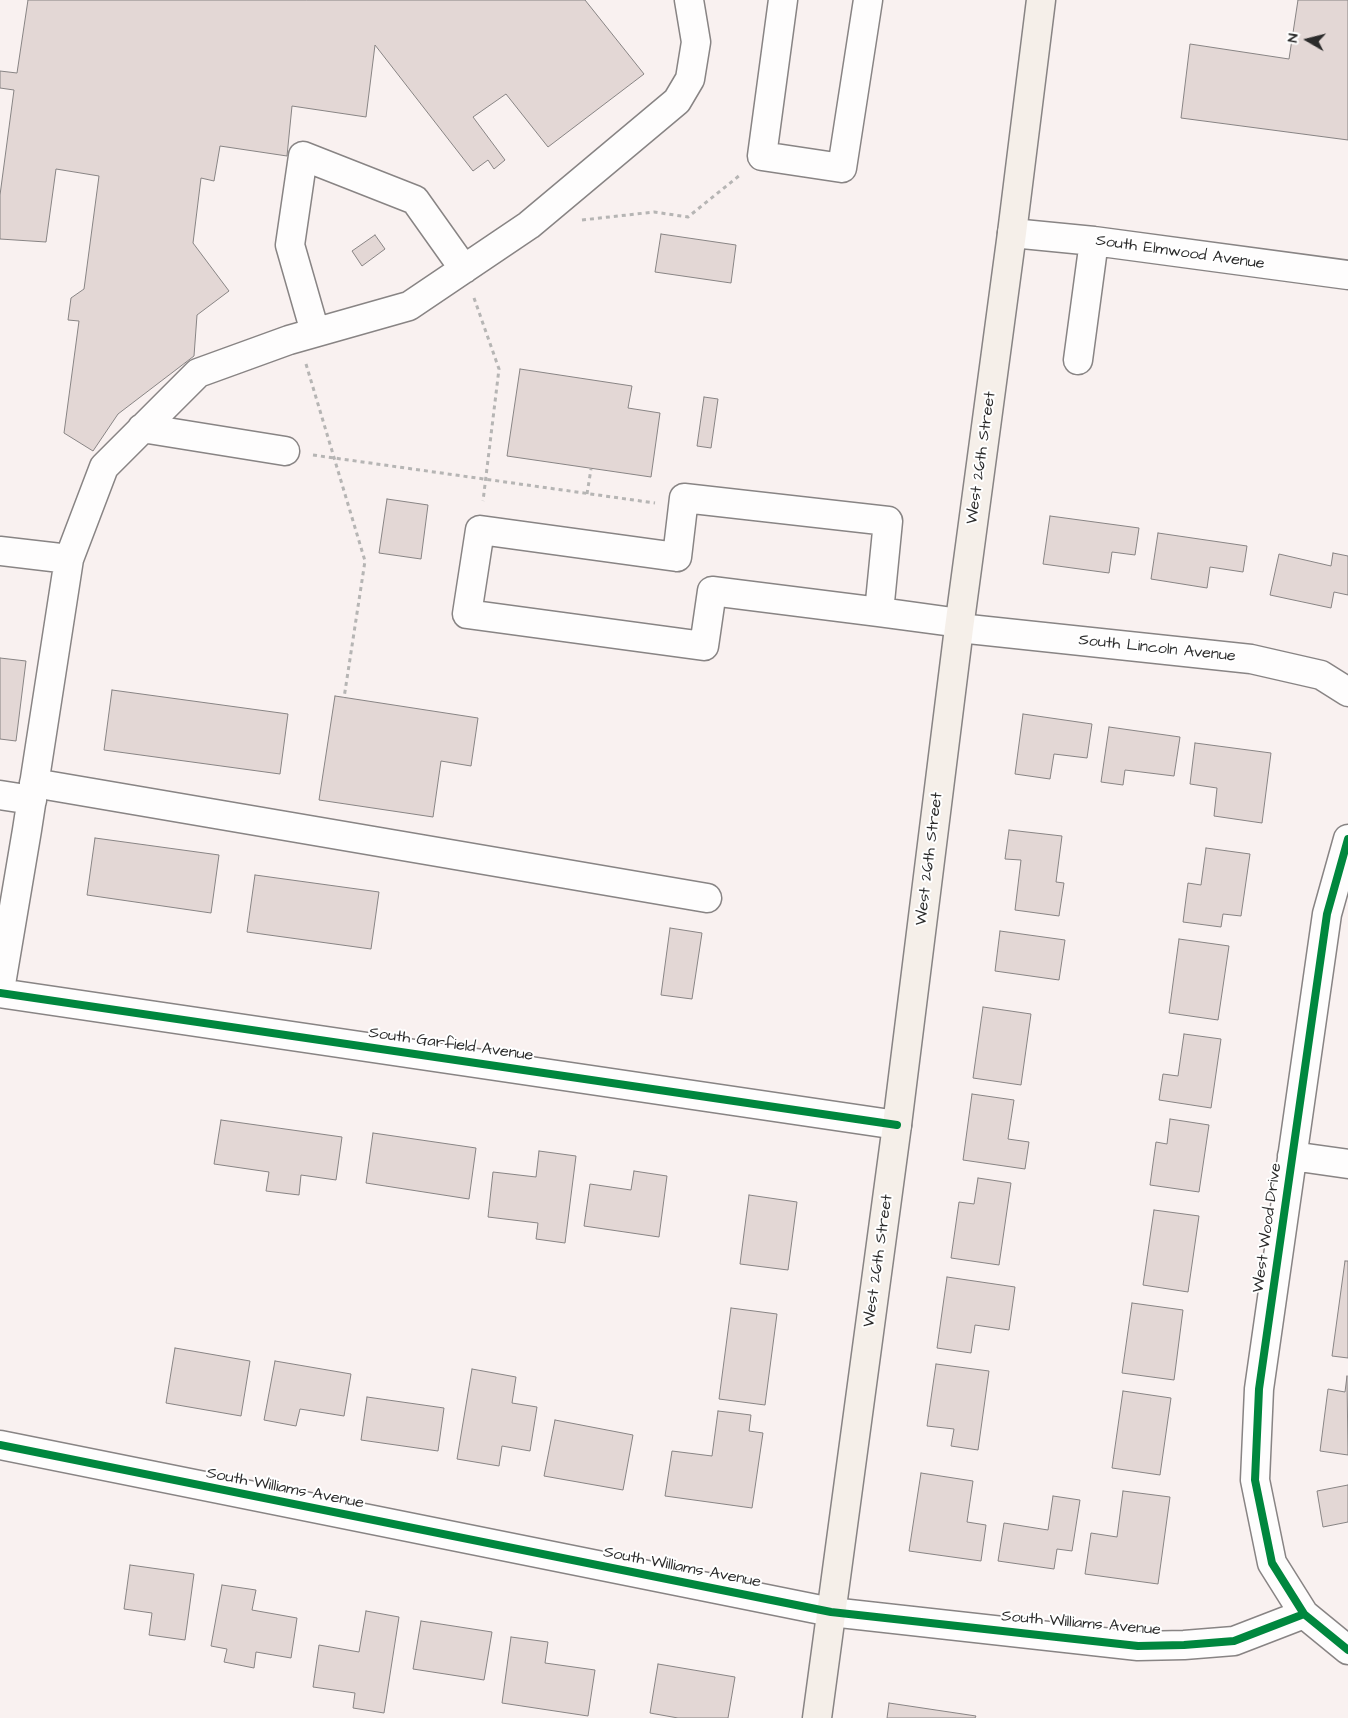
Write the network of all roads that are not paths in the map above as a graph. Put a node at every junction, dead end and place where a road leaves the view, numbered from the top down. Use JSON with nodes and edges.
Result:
{"nodes":[{"id":1,"x":689,"y":0,"type":"edge"},
{"id":2,"x":783,"y":0,"type":"edge"},
{"id":3,"x":868,"y":0,"type":"edge"},
{"id":4,"x":1041,"y":0,"type":"edge"},
{"id":5,"x":1012,"y":234,"type":"junction"},
{"id":6,"x":1094,"y":241,"type":"junction"},
{"id":7,"x":464,"y":269,"type":"junction"},
{"id":8,"x":1348,"y":275,"type":"edge"},
{"id":9,"x":306,"y":335,"type":"junction"},
{"id":10,"x":1078,"y":360,"type":"dead end"},
{"id":11,"x":142,"y":428,"type":"junction"},
{"id":12,"x":285,"y":451,"type":"road end"},
{"id":13,"x":0,"y":551,"type":"edge"},
{"id":14,"x":69,"y":559,"type":"junction"},
{"id":15,"x":878,"y":612,"type":"junction"},
{"id":16,"x":960,"y":626,"type":"junction"},
{"id":17,"x":1348,"y":692,"type":"edge"},
{"id":18,"x":33,"y":791,"type":"junction"},
{"id":19,"x":0,"y":795,"type":"edge"},
{"id":20,"x":1348,"y":839,"type":"edge"},
{"id":21,"x":9,"y":887,"type":"edge"},
{"id":22,"x":708,"y":898,"type":"dead end"},
{"id":23,"x":0,"y":992,"type":"edge"},
{"id":24,"x":897,"y":1125,"type":"junction"},
{"id":25,"x":1292,"y":1156,"type":"junction"},
{"id":26,"x":1348,"y":1164,"type":"edge"},
{"id":27,"x":0,"y":1445,"type":"edge"},
{"id":28,"x":831,"y":1612,"type":"junction"},
{"id":29,"x":1304,"y":1614,"type":"junction"},
{"id":30,"x":1348,"y":1650,"type":"edge"},
{"id":31,"x":817,"y":1718,"type":"edge"}],
"edges":[{"from":1,"to":7,"type":"street"},
{"from":2,"to":3,"type":"street"},
{"from":4,"to":5,"type":"main road","name":"West 26th Street"},
{"from":5,"to":6,"type":"street","name":"South Elmwood Avenue"},
{"from":5,"to":16,"type":"main road","name":"West 26th Street"},
{"from":6,"to":8,"type":"street","name":"South Elmwood Avenue"},
{"from":6,"to":10,"type":"street"},
{"from":7,"to":9,"type":"street"},
{"from":7,"to":9,"type":"street"},
{"from":9,"to":11,"type":"street"},
{"from":11,"to":12,"type":"street"},
{"from":11,"to":14,"type":"street"},
{"from":13,"to":14,"type":"street"},
{"from":14,"to":18,"type":"street"},
{"from":15,"to":15,"type":"street","name":"South Lincoln Avenue"},
{"from":15,"to":16,"type":"street","name":"South Lincoln Avenue"},
{"from":16,"to":17,"type":"street","name":"South Lincoln Avenue"},
{"from":16,"to":24,"type":"main road","name":"West 26th Street"},
{"from":18,"to":19,"type":"street"},
{"from":18,"to":21,"type":"street"},
{"from":18,"to":22,"type":"street"},
{"from":20,"to":25,"type":"street","name":"West Wood Drive"},
{"from":21,"to":23,"type":"street"},
{"from":23,"to":24,"type":"street","name":"South Garfield Avenue"},
{"from":24,"to":28,"type":"main road","name":"West 26th Street"},
{"from":25,"to":26,"type":"street"},
{"from":25,"to":29,"type":"street","name":"West Wood Drive"},
{"from":27,"to":28,"type":"street","name":"South Williams Avenue"},
{"from":28,"to":29,"type":"street","name":"South Williams Avenue"},
{"from":28,"to":31,"type":"main road","name":"West 26th Street"},
{"from":29,"to":30,"type":"street"}]}
